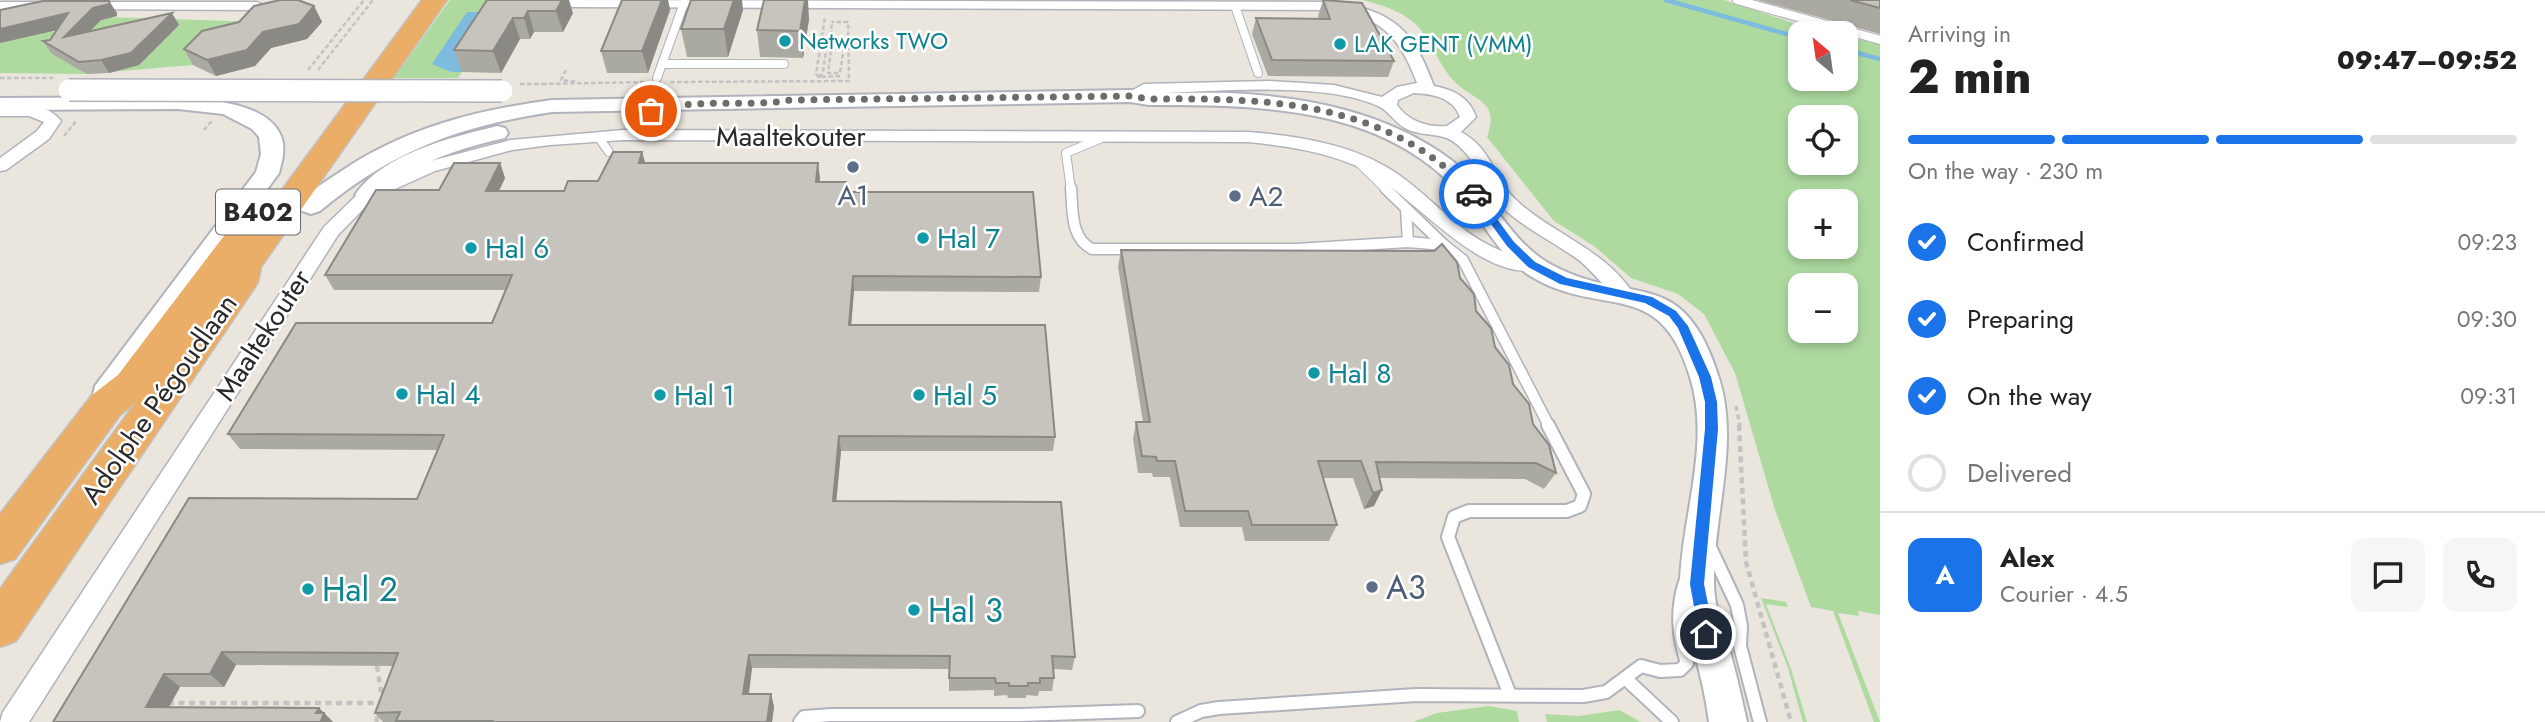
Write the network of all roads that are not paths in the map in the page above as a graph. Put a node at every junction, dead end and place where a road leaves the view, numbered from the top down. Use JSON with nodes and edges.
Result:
{"nodes":[{"id":1,"x":413,"y":0,"type":"edge"},
{"id":2,"x":435,"y":0,"type":"edge"},
{"id":3,"x":1738,"y":0,"type":"edge"},
{"id":4,"x":260,"y":3,"type":"edge"},
{"id":5,"x":570,"y":3,"type":"dead end"},
{"id":6,"x":684,"y":4,"type":"junction"},
{"id":7,"x":0,"y":6,"type":"edge"},
{"id":8,"x":1236,"y":6,"type":"junction"},
{"id":9,"x":1880,"y":40,"type":"edge"},
{"id":10,"x":663,"y":64,"type":"junction"},
{"id":11,"x":784,"y":64,"type":"edge"},
{"id":12,"x":1258,"y":73,"type":"dead end"},
{"id":13,"x":657,"y":78,"type":"dead end"},
{"id":14,"x":1427,"y":89,"type":"junction"},
{"id":15,"x":0,"y":91,"type":"edge"},
{"id":16,"x":1129,"y":96,"type":"junction"},
{"id":17,"x":791,"y":100,"type":"junction"},
{"id":18,"x":0,"y":104,"type":"edge"},
{"id":19,"x":683,"y":105,"type":"junction"},
{"id":20,"x":1389,"y":105,"type":"junction"},
{"id":21,"x":0,"y":111,"type":"edge"},
{"id":22,"x":1446,"y":131,"type":"junction"},
{"id":23,"x":1104,"y":137,"type":"junction"},
{"id":24,"x":1358,"y":162,"type":"junction"},
{"id":25,"x":0,"y":166,"type":"edge"},
{"id":26,"x":367,"y":195,"type":"junction"},
{"id":27,"x":311,"y":205,"type":"joint"},
{"id":28,"x":1406,"y":209,"type":"junction"},
{"id":29,"x":1408,"y":242,"type":"junction"},
{"id":30,"x":1444,"y":245,"type":"junction"},
{"id":31,"x":1532,"y":264,"type":"junction"},
{"id":32,"x":241,"y":282,"type":"junction"},
{"id":33,"x":1624,"y":295,"type":"junction"},
{"id":34,"x":106,"y":405,"type":"junction"},
{"id":35,"x":1700,"y":545,"type":"junction"},
{"id":36,"x":0,"y":547,"type":"edge"},
{"id":37,"x":0,"y":626,"type":"edge"},
{"id":38,"x":1625,"y":678,"type":"junction"},
{"id":39,"x":1510,"y":695,"type":"junction"},
{"id":40,"x":1138,"y":711,"type":"dead end"},
{"id":41,"x":13,"y":722,"type":"edge"},
{"id":42,"x":800,"y":722,"type":"edge"},
{"id":43,"x":1177,"y":722,"type":"edge"},
{"id":44,"x":1672,"y":722,"type":"edge"},
{"id":45,"x":1728,"y":722,"type":"edge"},
{"id":46,"x":1760,"y":722,"type":"edge"}],
"edges":[{"from":1,"to":34,"type":"highway","name":"Adolphe Pégoudlaan","number":"B402"},
{"from":2,"to":32,"type":"highway","name":"Adolphe Pégoudlaan","number":"B402"},
{"from":3,"to":9,"type":"lane"},
{"from":4,"to":7,"type":"street"},
{"from":5,"to":6,"type":"street"},
{"from":6,"to":8,"type":"street"},
{"from":6,"to":10,"type":"lane"},
{"from":8,"to":12,"type":"lane"},
{"from":8,"to":14,"type":"street"},
{"from":10,"to":11,"type":"lane"},
{"from":10,"to":13,"type":"lane"},
{"from":14,"to":20,"type":"street"},
{"from":14,"to":22,"type":"street"},
{"from":15,"to":17,"type":"street","bridge":true},
{"from":16,"to":17,"type":"street"},
{"from":16,"to":20,"type":"street"},
{"from":16,"to":31,"type":"street"},
{"from":17,"to":19,"type":"street"},
{"from":18,"to":34,"type":"street"},
{"from":19,"to":26,"type":"street"},
{"from":19,"to":27,"type":"street"},
{"from":20,"to":22,"type":"street"},
{"from":21,"to":25,"type":"street"},
{"from":22,"to":33,"type":"street"},
{"from":23,"to":24,"type":"street","name":"Maaltekouter"},
{"from":23,"to":26,"type":"street","name":"Maaltekouter"},
{"from":23,"to":29,"type":"lane"},
{"from":24,"to":28,"type":"lane"},
{"from":24,"to":31,"type":"street","name":"Maaltekouter"},
{"from":26,"to":41,"type":"street","name":"Maaltekouter"},
{"from":27,"to":32,"type":"highway"},
{"from":28,"to":29,"type":"lane"},
{"from":28,"to":30,"type":"lane"},
{"from":29,"to":30,"type":"lane"},
{"from":30,"to":39,"type":"lane"},
{"from":31,"to":33,"type":"street"},
{"from":32,"to":37,"type":"highway","name":"Adolphe Pégoudlaan","number":"B402"},
{"from":33,"to":35,"type":"street"},
{"from":34,"to":36,"type":"highway","name":"Adolphe Pégoudlaan","number":"B402"},
{"from":35,"to":38,"type":"lane"},
{"from":35,"to":45,"type":"street"},
{"from":35,"to":46,"type":"lane"},
{"from":38,"to":39,"type":"lane"},
{"from":38,"to":44,"type":"lane"},
{"from":39,"to":43,"type":"lane"},
{"from":40,"to":42,"type":"lane"}]}
